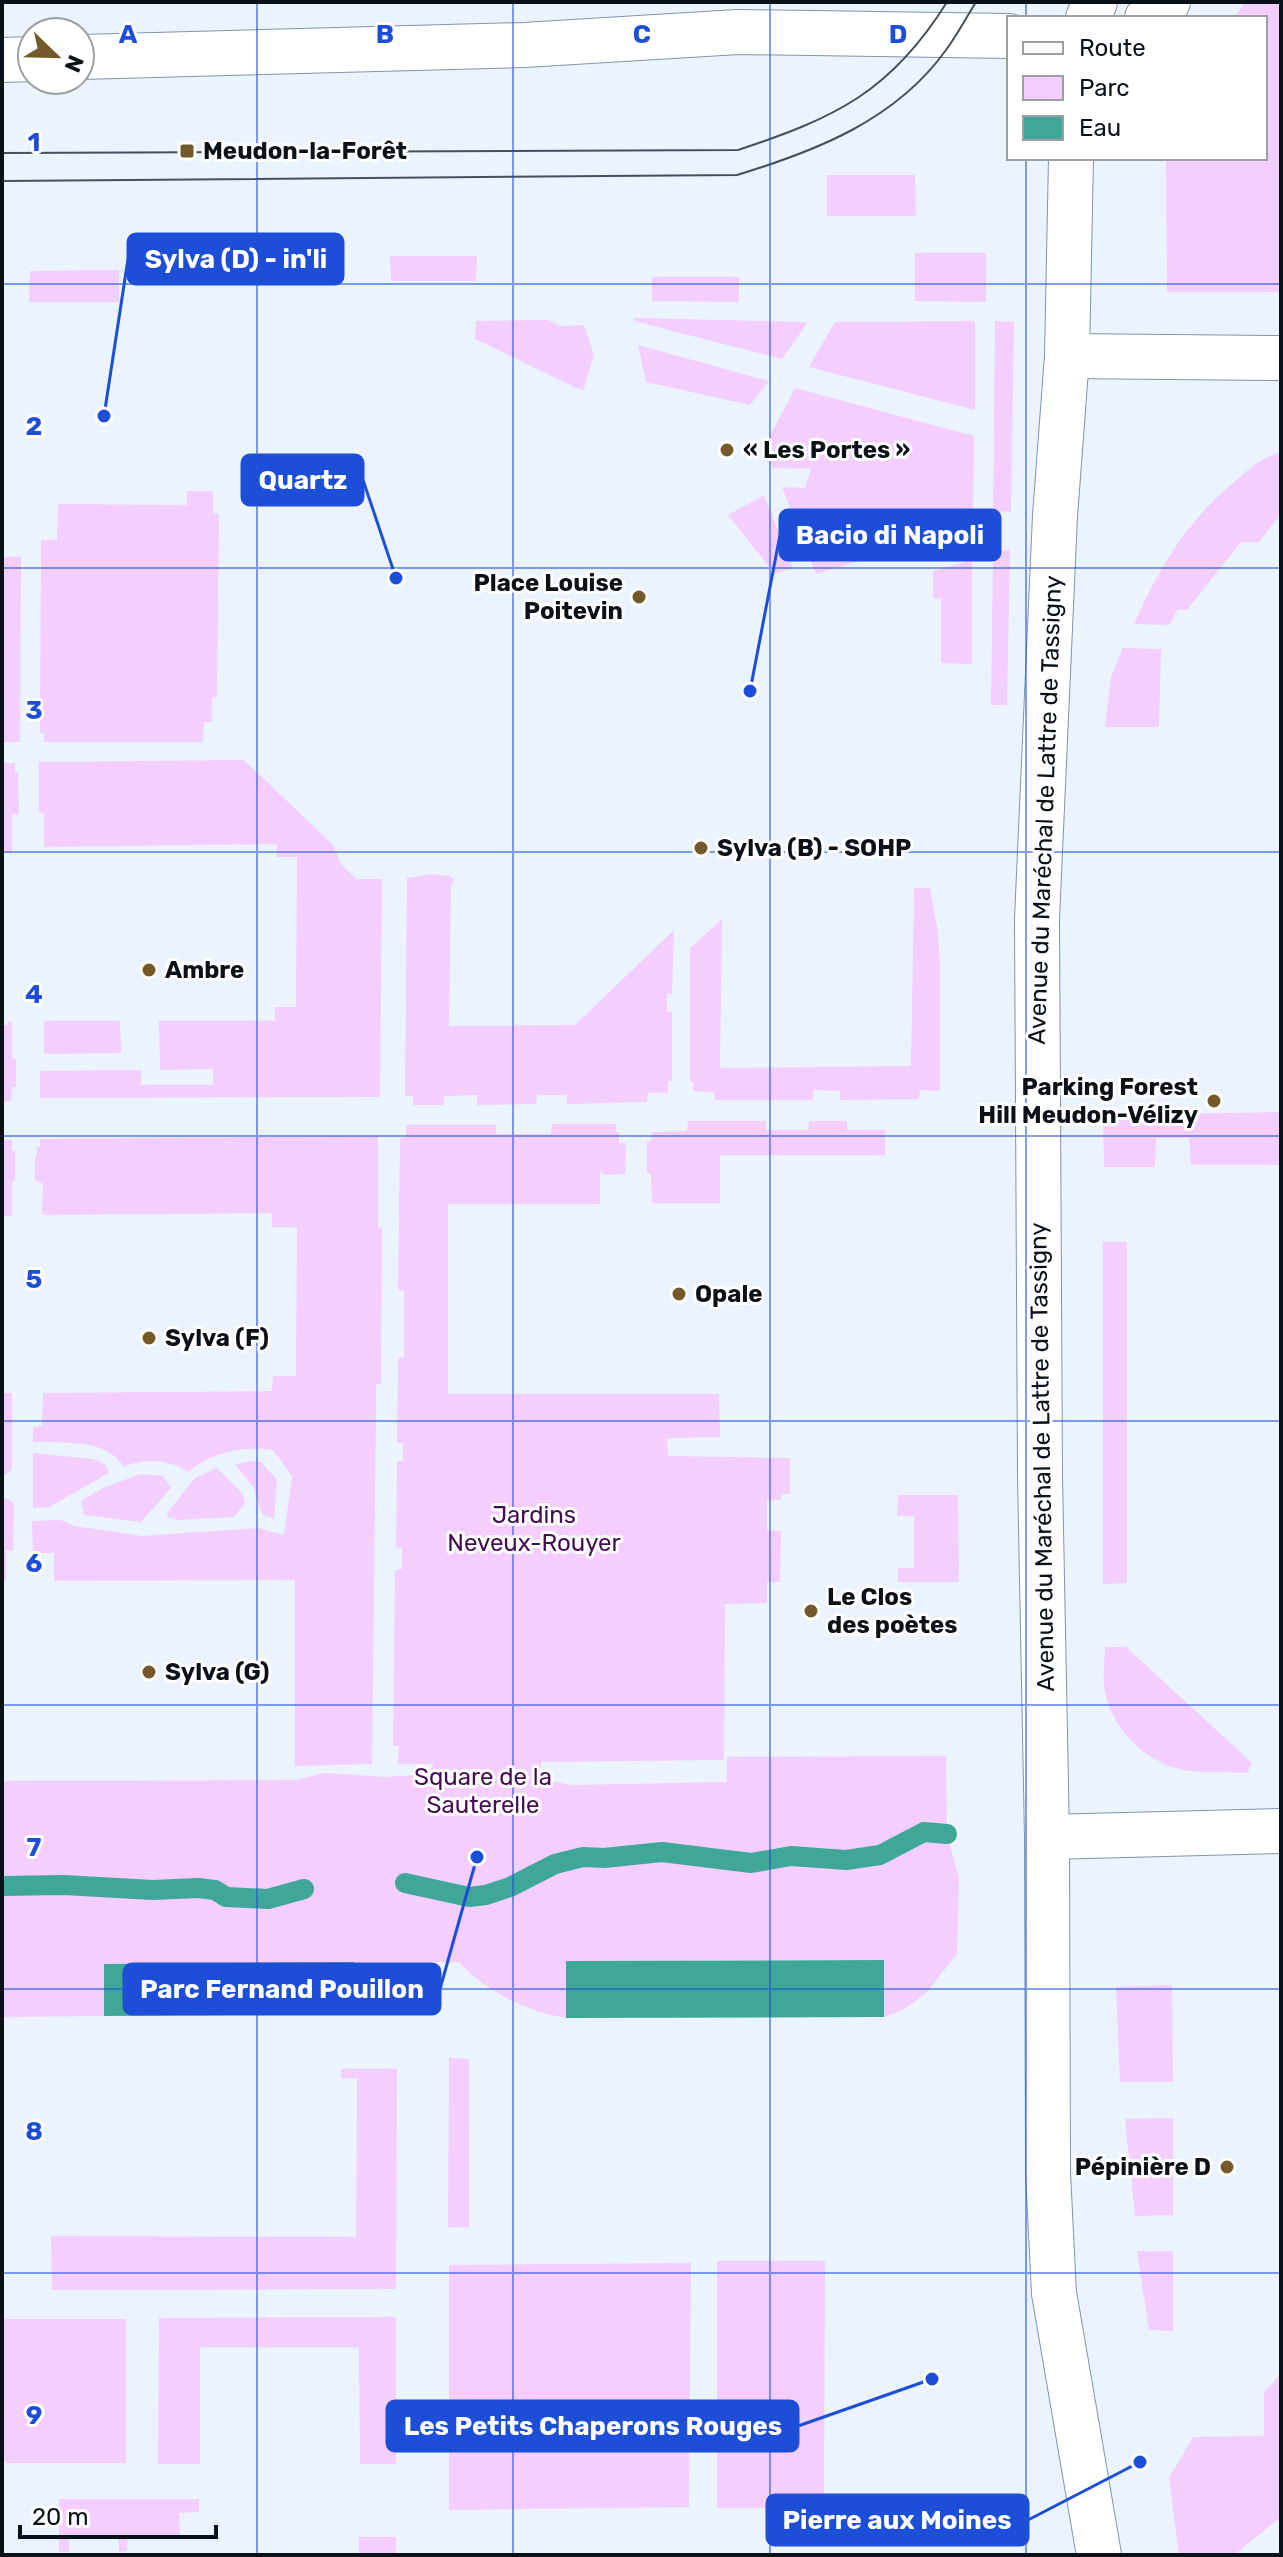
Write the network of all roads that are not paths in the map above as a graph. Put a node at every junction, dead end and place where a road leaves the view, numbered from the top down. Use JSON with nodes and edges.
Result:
{"nodes":[{"id":1,"x":1168,"y":2,"type":"edge"},
{"id":2,"x":1150,"y":16,"type":"edge"},
{"id":3,"x":1007,"y":36,"type":"edge"},
{"id":4,"x":96,"y":57,"type":"edge"},
{"id":5,"x":1071,"y":160,"type":"edge"},
{"id":6,"x":1067,"y":356,"type":"junction"},
{"id":7,"x":1281,"y":358,"type":"edge"},
{"id":8,"x":1281,"y":1831,"type":"edge"},
{"id":9,"x":1047,"y":1837,"type":"junction"},
{"id":10,"x":1099,"y":2555,"type":"edge"}],
"edges":[{"from":1,"to":2,"type":"street"},
{"from":3,"to":4,"type":"street"},
{"from":5,"to":6,"type":"street","name":"Avenue du Maréchal de Lattre de Tassigny"},
{"from":6,"to":7,"type":"street"},
{"from":6,"to":9,"type":"street","name":"Avenue du Maréchal de Lattre de Tassigny"},
{"from":8,"to":9,"type":"street"},
{"from":9,"to":10,"type":"street","name":"Avenue du Maréchal de Lattre de Tassigny"}]}
